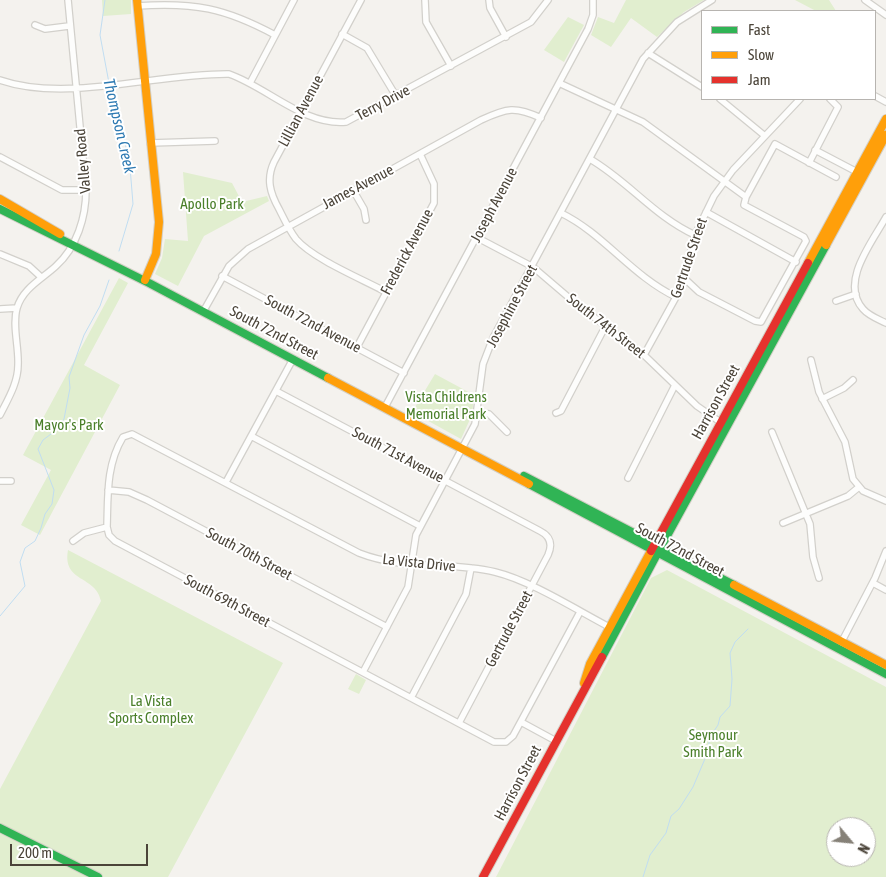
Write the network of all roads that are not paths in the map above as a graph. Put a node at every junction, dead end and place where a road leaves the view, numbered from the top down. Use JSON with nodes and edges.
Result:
{"nodes":[{"id":1,"x":68,"y":0,"type":"edge"},
{"id":2,"x":294,"y":0,"type":"edge"},
{"id":3,"x":361,"y":0,"type":"edge"},
{"id":4,"x":425,"y":0,"type":"edge"},
{"id":5,"x":489,"y":0,"type":"edge"},
{"id":6,"x":548,"y":0,"type":"edge"},
{"id":7,"x":593,"y":0,"type":"edge"},
{"id":8,"x":712,"y":0,"type":"edge"},
{"id":9,"x":865,"y":0,"type":"edge"},
{"id":10,"x":137,"y":3,"type":"edge"},
{"id":11,"x":886,"y":15,"type":"edge"},
{"id":12,"x":35,"y":25,"type":"dead end"},
{"id":13,"x":69,"y":26,"type":"junction"},
{"id":14,"x":342,"y":34,"type":"junction"},
{"id":15,"x":275,"y":35,"type":"junction"},
{"id":16,"x":506,"y":37,"type":"junction"},
{"id":17,"x":648,"y":53,"type":"junction"},
{"id":18,"x":451,"y":66,"type":"junction"},
{"id":19,"x":144,"y":81,"type":"junction"},
{"id":20,"x":1,"y":83,"type":"edge"},
{"id":21,"x":250,"y":83,"type":"junction"},
{"id":22,"x":559,"y":84,"type":"junction"},
{"id":23,"x":701,"y":85,"type":"edge"},
{"id":24,"x":76,"y":88,"type":"junction"},
{"id":25,"x":396,"y":96,"type":"junction"},
{"id":26,"x":721,"y":100,"type":"edge"},
{"id":27,"x":799,"y":100,"type":"edge"},
{"id":28,"x":831,"y":100,"type":"edge"},
{"id":29,"x":617,"y":109,"type":"junction"},
{"id":30,"x":302,"y":111,"type":"junction"},
{"id":31,"x":541,"y":118,"type":"junction"},
{"id":32,"x":886,"y":119,"type":"edge"},
{"id":33,"x":886,"y":135,"type":"edge"},
{"id":34,"x":765,"y":136,"type":"junction"},
{"id":35,"x":215,"y":141,"type":"dead end"},
{"id":36,"x":150,"y":143,"type":"junction"},
{"id":37,"x":816,"y":150,"type":"junction"},
{"id":38,"x":420,"y":154,"type":"junction"},
{"id":39,"x":0,"y":157,"type":"edge"},
{"id":40,"x":590,"y":159,"type":"junction"},
{"id":41,"x":808,"y":163,"type":"junction"},
{"id":42,"x":857,"y":172,"type":"junction"},
{"id":43,"x":836,"y":177,"type":"dead end"},
{"id":44,"x":725,"y":181,"type":"junction"},
{"id":45,"x":86,"y":190,"type":"junction"},
{"id":46,"x":353,"y":190,"type":"junction"},
{"id":47,"x":746,"y":197,"type":"junction"},
{"id":48,"x":0,"y":199,"type":"edge"},
{"id":49,"x":0,"y":209,"type":"edge"},
{"id":50,"x":561,"y":212,"type":"junction"},
{"id":51,"x":706,"y":212,"type":"junction"},
{"id":52,"x":886,"y":217,"type":"edge"},
{"id":53,"x":366,"y":220,"type":"dead end"},
{"id":54,"x":288,"y":225,"type":"junction"},
{"id":55,"x":695,"y":236,"type":"junction"},
{"id":56,"x":476,"y":237,"type":"junction"},
{"id":57,"x":72,"y":243,"type":"junction"},
{"id":58,"x":0,"y":254,"type":"edge"},
{"id":59,"x":796,"y":262,"type":"junction"},
{"id":60,"x":532,"y":267,"type":"junction"},
{"id":61,"x":222,"y":276,"type":"junction"},
{"id":62,"x":41,"y":277,"type":"junction"},
{"id":63,"x":684,"y":278,"type":"junction"},
{"id":64,"x":145,"y":280,"type":"junction"},
{"id":65,"x":386,"y":292,"type":"junction"},
{"id":66,"x":856,"y":294,"type":"junction"},
{"id":67,"x":676,"y":297,"type":"junction"},
{"id":68,"x":836,"y":301,"type":"dead end"},
{"id":69,"x":17,"y":308,"type":"junction"},
{"id":70,"x":0,"y":309,"type":"edge"},
{"id":71,"x":203,"y":312,"type":"junction"},
{"id":72,"x":886,"y":323,"type":"edge"},
{"id":73,"x":605,"y":327,"type":"junction"},
{"id":74,"x":357,"y":347,"type":"junction"},
{"id":75,"x":644,"y":356,"type":"junction"},
{"id":76,"x":293,"y":359,"type":"junction"},
{"id":77,"x":811,"y":360,"type":"dead end"},
{"id":78,"x":404,"y":373,"type":"junction"},
{"id":79,"x":853,"y":380,"type":"dead end"},
{"id":80,"x":675,"y":385,"type":"junction"},
{"id":81,"x":276,"y":390,"type":"junction"},
{"id":82,"x":822,"y":399,"type":"junction"},
{"id":83,"x":385,"y":407,"type":"junction"},
{"id":84,"x":478,"y":412,"type":"junction"},
{"id":85,"x":556,"y":413,"type":"dead end"},
{"id":86,"x":0,"y":415,"type":"edge"},
{"id":87,"x":724,"y":425,"type":"junction"},
{"id":88,"x":507,"y":432,"type":"dead end"},
{"id":89,"x":772,"y":432,"type":"dead end"},
{"id":90,"x":251,"y":436,"type":"junction"},
{"id":91,"x":462,"y":448,"type":"junction"},
{"id":92,"x":628,"y":478,"type":"dead end"},
{"id":93,"x":444,"y":480,"type":"junction"},
{"id":94,"x":0,"y":481,"type":"edge"},
{"id":95,"x":11,"y":482,"type":"dead end"},
{"id":96,"x":226,"y":482,"type":"junction"},
{"id":97,"x":859,"y":487,"type":"junction"},
{"id":98,"x":108,"y":490,"type":"junction"},
{"id":99,"x":886,"y":502,"type":"edge"},
{"id":100,"x":806,"y":514,"type":"junction"},
{"id":101,"x":519,"y":520,"type":"joint"},
{"id":102,"x":784,"y":523,"type":"dead end"},
{"id":103,"x":420,"y":526,"type":"junction"},
{"id":104,"x":107,"y":528,"type":"junction"},
{"id":105,"x":73,"y":541,"type":"dead end"},
{"id":106,"x":656,"y":549,"type":"junction"},
{"id":107,"x":886,"y":551,"type":"edge"},
{"id":108,"x":411,"y":566,"type":"junction"},
{"id":109,"x":471,"y":568,"type":"junction"},
{"id":110,"x":819,"y":578,"type":"dead end"},
{"id":111,"x":873,"y":583,"type":"junction"},
{"id":112,"x":531,"y":586,"type":"junction"},
{"id":113,"x":886,"y":590,"type":"edge"},
{"id":114,"x":580,"y":612,"type":"junction"},
{"id":115,"x":387,"y":626,"type":"junction"},
{"id":116,"x":613,"y":629,"type":"junction"},
{"id":117,"x":840,"y":645,"type":"junction"},
{"id":118,"x":886,"y":665,"type":"edge"},
{"id":119,"x":363,"y":672,"type":"junction"},
{"id":120,"x":886,"y":674,"type":"edge"},
{"id":121,"x":411,"y":698,"type":"junction"},
{"id":122,"x":521,"y":722,"type":"junction"},
{"id":123,"x":459,"y":723,"type":"junction"},
{"id":124,"x":556,"y":741,"type":"junction"},
{"id":125,"x":0,"y":828,"type":"edge"},
{"id":126,"x":98,"y":877,"type":"edge"},
{"id":127,"x":483,"y":877,"type":"edge"}],
"edges":[{"from":1,"to":13,"type":"street","name":"Valley Road"},
{"from":2,"to":15,"type":"street"},
{"from":3,"to":14,"type":"street","name":"Lillian Avenue"},
{"from":4,"to":18,"type":"street"},
{"from":5,"to":16,"type":"street"},
{"from":6,"to":16,"type":"street","name":"Terry Drive"},
{"from":7,"to":22,"type":"street","name":"Joseph Avenue"},
{"from":8,"to":17,"type":"street","name":"Josephine Street"},
{"from":9,"to":11,"type":"street"},
{"from":10,"to":15,"type":"street"},
{"from":10,"to":19,"type":"main road"},
{"from":12,"to":13,"type":"street"},
{"from":13,"to":24,"type":"street","name":"Valley Road"},
{"from":14,"to":25,"type":"street"},
{"from":14,"to":30,"type":"street","name":"Lillian Avenue"},
{"from":15,"to":21,"type":"street"},
{"from":16,"to":18,"type":"street","name":"Terry Drive"},
{"from":17,"to":23,"type":"street"},
{"from":17,"to":29,"type":"street","name":"Josephine Street"},
{"from":18,"to":25,"type":"street","name":"Terry Drive"},
{"from":19,"to":21,"type":"street","name":"Terry Drive"},
{"from":19,"to":24,"type":"street","name":"Terry Drive"},
{"from":19,"to":36,"type":"main road"},
{"from":20,"to":24,"type":"street","name":"Terry Drive"},
{"from":21,"to":30,"type":"street","name":"Terry Drive"},
{"from":22,"to":29,"type":"street"},
{"from":22,"to":31,"type":"street","name":"Joseph Avenue"},
{"from":24,"to":45,"type":"street","name":"Valley Road"},
{"from":25,"to":30,"type":"street","name":"Terry Drive"},
{"from":26,"to":34,"type":"street"},
{"from":27,"to":34,"type":"street","name":"Gertrude Street"},
{"from":28,"to":37,"type":"street"},
{"from":29,"to":40,"type":"street","name":"Josephine Street"},
{"from":29,"to":44,"type":"street"},
{"from":30,"to":54,"type":"street","name":"Lillian Avenue"},
{"from":31,"to":38,"type":"street","name":"James Avenue"},
{"from":31,"to":56,"type":"street","name":"Joseph Avenue"},
{"from":32,"to":42,"type":"main road","name":"Harrison Street"},
{"from":33,"to":87,"type":"main road","name":"Harrison Street"},
{"from":34,"to":44,"type":"street","name":"Gertrude Street"},
{"from":35,"to":36,"type":"street"},
{"from":36,"to":64,"type":"main road"},
{"from":37,"to":41,"type":"street"},
{"from":37,"to":42,"type":"street"},
{"from":38,"to":46,"type":"street","name":"James Avenue"},
{"from":38,"to":65,"type":"street","name":"Frederick Avenue"},
{"from":39,"to":45,"type":"street"},
{"from":40,"to":50,"type":"street","name":"Josephine Street"},
{"from":40,"to":55,"type":"street"},
{"from":41,"to":43,"type":"street"},
{"from":41,"to":47,"type":"street"},
{"from":42,"to":87,"type":"main road","name":"Harrison Street"},
{"from":44,"to":47,"type":"street"},
{"from":44,"to":51,"type":"street","name":"Gertrude Street"},
{"from":45,"to":57,"type":"street","name":"Valley Road"},
{"from":46,"to":53,"type":"street"},
{"from":46,"to":54,"type":"street","name":"James Avenue"},
{"from":47,"to":59,"type":"street"},
{"from":48,"to":57,"type":"main road","name":"South 72nd Street"},
{"from":49,"to":57,"type":"main road","name":"South 72nd Street"},
{"from":50,"to":60,"type":"street","name":"Josephine Street"},
{"from":50,"to":67,"type":"street"},
{"from":51,"to":55,"type":"street","name":"Gertrude Street"},
{"from":51,"to":59,"type":"street"},
{"from":52,"to":66,"type":"street"},
{"from":54,"to":61,"type":"street","name":"James Avenue"},
{"from":54,"to":65,"type":"street","name":"Lillian Avenue"},
{"from":55,"to":63,"type":"street","name":"Gertrude Street"},
{"from":56,"to":60,"type":"street","name":"South 74th Street"},
{"from":56,"to":78,"type":"street","name":"Joseph Avenue"},
{"from":57,"to":62,"type":"street","name":"Valley Road"},
{"from":57,"to":64,"type":"main road","name":"South 72nd Street"},
{"from":58,"to":62,"type":"street"},
{"from":59,"to":63,"type":"street"},
{"from":60,"to":73,"type":"street","name":"South 74th Street"},
{"from":60,"to":84,"type":"street","name":"Josephine Street"},
{"from":61,"to":71,"type":"street","name":"James Avenue"},
{"from":61,"to":74,"type":"street","name":"South 72nd Avenue"},
{"from":62,"to":69,"type":"street","name":"Valley Road"},
{"from":63,"to":67,"type":"street","name":"Gertrude Street"},
{"from":64,"to":71,"type":"main road","name":"South 72nd Street"},
{"from":65,"to":74,"type":"street","name":"Frederick Avenue"},
{"from":66,"to":68,"type":"street"},
{"from":66,"to":72,"type":"street"},
{"from":67,"to":75,"type":"street","name":"Gertrude Street"},
{"from":69,"to":70,"type":"street"},
{"from":69,"to":86,"type":"street"},
{"from":71,"to":76,"type":"main road","name":"South 72nd Street"},
{"from":73,"to":75,"type":"street","name":"South 74th Street"},
{"from":73,"to":85,"type":"street"},
{"from":74,"to":78,"type":"street","name":"South 72nd Avenue"},
{"from":75,"to":80,"type":"street","name":"South 74th Street"},
{"from":76,"to":81,"type":"street"},
{"from":76,"to":83,"type":"main road","name":"South 72nd Street"},
{"from":77,"to":82,"type":"street"},
{"from":78,"to":83,"type":"street","name":"Joseph Avenue"},
{"from":79,"to":82,"type":"street"},
{"from":80,"to":87,"type":"street","name":"South 74th Street"},
{"from":80,"to":92,"type":"street"},
{"from":81,"to":90,"type":"street"},
{"from":81,"to":93,"type":"street","name":"South 71st Avenue"},
{"from":82,"to":97,"type":"street"},
{"from":83,"to":91,"type":"main road","name":"South 72nd Street"},
{"from":84,"to":88,"type":"street"},
{"from":84,"to":91,"type":"street","name":"Josephine Street"},
{"from":87,"to":106,"type":"main road","name":"Harrison Street"},
{"from":89,"to":100,"type":"street"},
{"from":90,"to":96,"type":"street"},
{"from":90,"to":103,"type":"street"},
{"from":91,"to":93,"type":"street","name":"Josephine Street"},
{"from":91,"to":106,"type":"main road","name":"South 72nd Street"},
{"from":93,"to":101,"type":"street","name":"South 71st Avenue"},
{"from":93,"to":103,"type":"street","name":"Josephine Street"},
{"from":94,"to":95,"type":"street"},
{"from":96,"to":98,"type":"street","name":"La Vista Drive"},
{"from":96,"to":108,"type":"street","name":"La Vista Drive"},
{"from":97,"to":99,"type":"street"},
{"from":97,"to":100,"type":"street"},
{"from":98,"to":104,"type":"street"},
{"from":98,"to":115,"type":"street","name":"South 70th Street"},
{"from":100,"to":102,"type":"street"},
{"from":100,"to":110,"type":"street"},
{"from":101,"to":112,"type":"street","name":"Gertrude Street"},
{"from":103,"to":108,"type":"street","name":"Josephine Street"},
{"from":104,"to":105,"type":"street"},
{"from":104,"to":119,"type":"street","name":"South 69th Street"},
{"from":106,"to":116,"type":"main road","name":"Harrison Street"},
{"from":106,"to":117,"type":"main road","name":"South 72nd Street"},
{"from":107,"to":111,"type":"street"},
{"from":108,"to":109,"type":"street","name":"La Vista Drive"},
{"from":108,"to":115,"type":"street","name":"Josephine Street"},
{"from":109,"to":112,"type":"street","name":"La Vista Drive"},
{"from":109,"to":121,"type":"street"},
{"from":111,"to":113,"type":"street"},
{"from":111,"to":117,"type":"street"},
{"from":112,"to":114,"type":"street","name":"La Vista Drive"},
{"from":112,"to":123,"type":"street","name":"Gertrude Street"},
{"from":114,"to":116,"type":"street","name":"La Vista Drive"},
{"from":114,"to":122,"type":"street"},
{"from":115,"to":119,"type":"street","name":"Josephine Street"},
{"from":116,"to":124,"type":"main road","name":"Harrison Street"},
{"from":117,"to":118,"type":"main road","name":"South 72nd Street"},
{"from":117,"to":120,"type":"main road","name":"South 72nd Street"},
{"from":119,"to":121,"type":"street","name":"South 69th Street"},
{"from":121,"to":123,"type":"street","name":"South 69th Street"},
{"from":122,"to":123,"type":"street","name":"South 69th Street"},
{"from":122,"to":124,"type":"street"},
{"from":124,"to":127,"type":"main road","name":"Harrison Street"},
{"from":125,"to":126,"type":"main road"}]}
